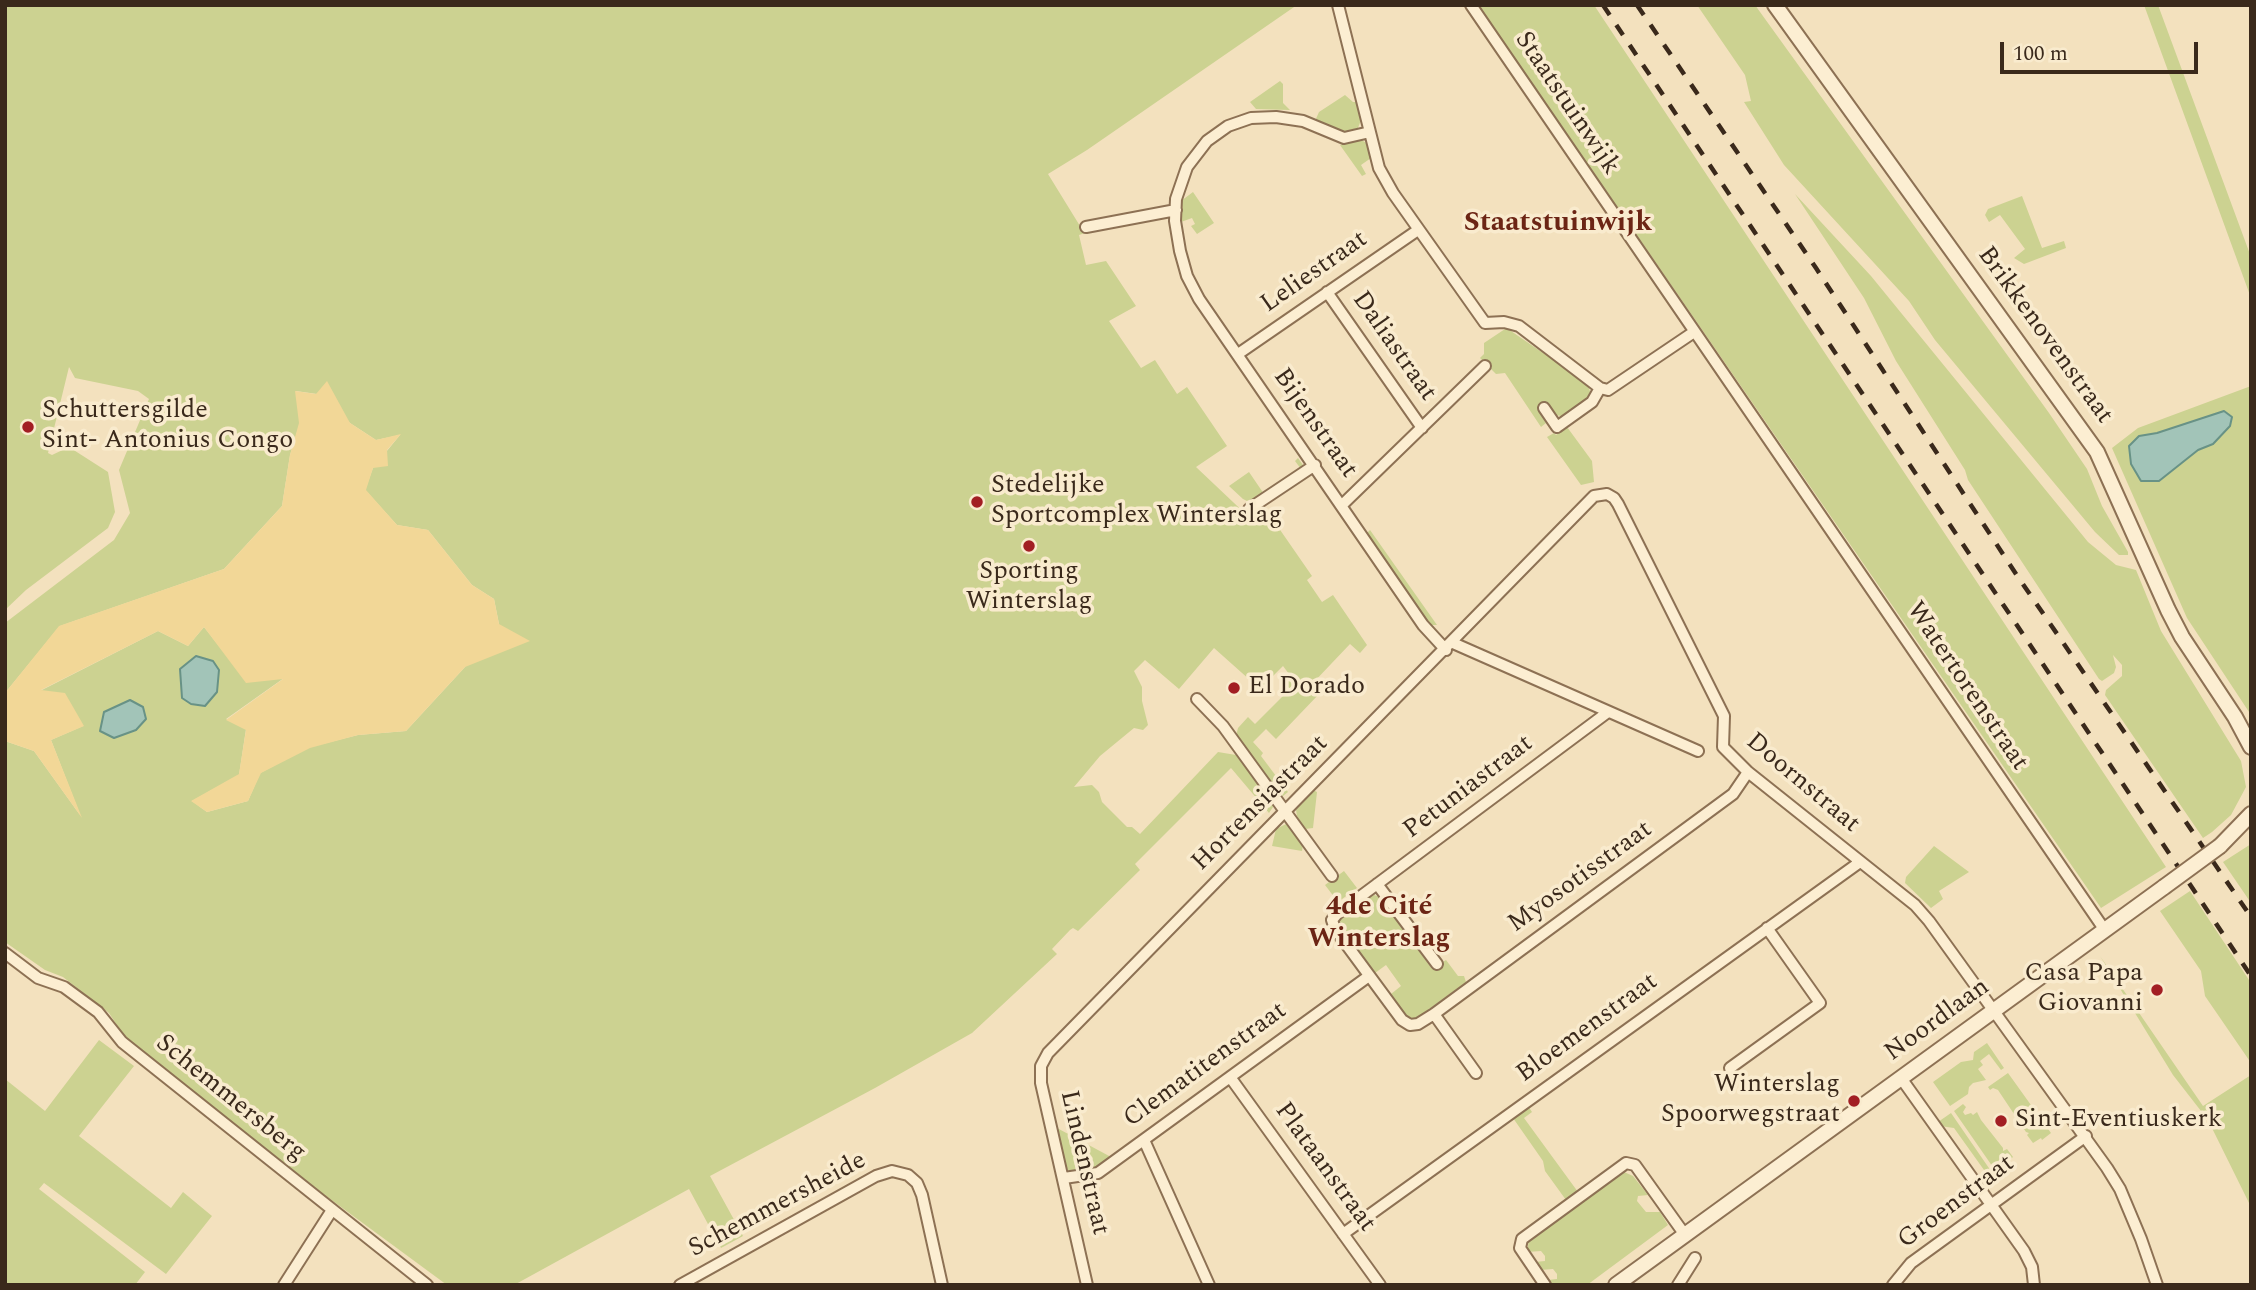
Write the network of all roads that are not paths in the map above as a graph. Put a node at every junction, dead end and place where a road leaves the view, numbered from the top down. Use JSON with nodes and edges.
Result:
{"nodes":[{"id":1,"x":1338,"y":5,"type":"edge"},
{"id":2,"x":1471,"y":5,"type":"edge"},
{"id":3,"x":1775,"y":5,"type":"edge"},
{"id":4,"x":1370,"y":132,"type":"junction"},
{"id":5,"x":1176,"y":210,"type":"junction"},
{"id":6,"x":1086,"y":227,"type":"dead end"},
{"id":7,"x":1419,"y":230,"type":"junction"},
{"id":8,"x":1327,"y":292,"type":"junction"},
{"id":9,"x":1694,"y":332,"type":"junction"},
{"id":10,"x":1238,"y":354,"type":"junction"},
{"id":11,"x":1485,"y":366,"type":"dead end"},
{"id":12,"x":1600,"y":388,"type":"junction"},
{"id":13,"x":1544,"y":408,"type":"dead end"},
{"id":14,"x":1422,"y":429,"type":"junction"},
{"id":15,"x":1315,"y":466,"type":"junction"},
{"id":16,"x":1790,"y":471,"type":"joint"},
{"id":17,"x":1594,"y":496,"type":"joint"},
{"id":18,"x":1342,"y":505,"type":"junction"},
{"id":19,"x":1249,"y":509,"type":"dead end"},
{"id":20,"x":1449,"y":646,"type":"junction"},
{"id":21,"x":1197,"y":699,"type":"dead end"},
{"id":22,"x":1608,"y":712,"type":"junction"},
{"id":23,"x":2235,"y":717,"type":"junction"},
{"id":24,"x":2251,"y":734,"type":"edge"},
{"id":25,"x":2251,"y":747,"type":"edge"},
{"id":26,"x":1698,"y":751,"type":"dead end"},
{"id":27,"x":1748,"y":772,"type":"junction"},
{"id":28,"x":1285,"y":812,"type":"junction"},
{"id":29,"x":2251,"y":814,"type":"edge"},
{"id":30,"x":2251,"y":830,"type":"edge"},
{"id":31,"x":2220,"y":846,"type":"junction"},
{"id":32,"x":1860,"y":862,"type":"junction"},
{"id":33,"x":1332,"y":876,"type":"dead end"},
{"id":34,"x":1377,"y":884,"type":"junction"},
{"id":35,"x":1767,"y":928,"type":"junction"},
{"id":36,"x":2104,"y":929,"type":"junction"},
{"id":37,"x":5,"y":953,"type":"edge"},
{"id":38,"x":1437,"y":964,"type":"dead end"},
{"id":39,"x":1369,"y":976,"type":"junction"},
{"id":40,"x":1993,"y":1010,"type":"junction"},
{"id":41,"x":1434,"y":1014,"type":"junction"},
{"id":42,"x":1048,"y":1053,"type":"joint"},
{"id":43,"x":1730,"y":1069,"type":"dead end"},
{"id":44,"x":1476,"y":1073,"type":"dead end"},
{"id":45,"x":1230,"y":1077,"type":"junction"},
{"id":46,"x":1901,"y":1078,"type":"junction"},
{"id":47,"x":2086,"y":1136,"type":"junction"},
{"id":48,"x":1144,"y":1140,"type":"junction"},
{"id":49,"x":1064,"y":1178,"type":"junction"},
{"id":50,"x":1991,"y":1205,"type":"junction"},
{"id":51,"x":332,"y":1210,"type":"junction"},
{"id":52,"x":1343,"y":1234,"type":"junction"},
{"id":53,"x":1685,"y":1235,"type":"junction"},
{"id":54,"x":1695,"y":1258,"type":"dead end"},
{"id":55,"x":284,"y":1285,"type":"edge"},
{"id":56,"x":426,"y":1285,"type":"edge"},
{"id":57,"x":680,"y":1285,"type":"edge"},
{"id":58,"x":942,"y":1285,"type":"edge"},
{"id":59,"x":1087,"y":1285,"type":"edge"},
{"id":60,"x":1209,"y":1285,"type":"edge"},
{"id":61,"x":1380,"y":1285,"type":"edge"},
{"id":62,"x":1545,"y":1285,"type":"edge"},
{"id":63,"x":1616,"y":1285,"type":"edge"},
{"id":64,"x":1678,"y":1285,"type":"edge"},
{"id":65,"x":1893,"y":1285,"type":"edge"},
{"id":66,"x":2035,"y":1285,"type":"edge"},
{"id":67,"x":2157,"y":1285,"type":"edge"}],
"edges":[{"from":1,"to":4,"type":"street"},
{"from":2,"to":9,"type":"street","name":"Staatstuinwijk"},
{"from":3,"to":23,"type":"street","name":"Brikkenovenstraat"},
{"from":4,"to":5,"type":"street","name":"Bijenstraat"},
{"from":4,"to":7,"type":"street"},
{"from":5,"to":6,"type":"street"},
{"from":5,"to":10,"type":"street","name":"Bijenstraat"},
{"from":7,"to":8,"type":"street","name":"Leliestraat"},
{"from":7,"to":12,"type":"street"},
{"from":8,"to":10,"type":"street","name":"Leliestraat"},
{"from":8,"to":14,"type":"street","name":"Daliastraat"},
{"from":9,"to":12,"type":"street"},
{"from":9,"to":16,"type":"street","name":"Staatstuinwijk"},
{"from":10,"to":15,"type":"street","name":"Bijenstraat"},
{"from":11,"to":14,"type":"street"},
{"from":12,"to":13,"type":"street"},
{"from":14,"to":18,"type":"street"},
{"from":15,"to":18,"type":"street","name":"Bijenstraat"},
{"from":15,"to":19,"type":"street"},
{"from":16,"to":36,"type":"street","name":"Watertorenstraat"},
{"from":17,"to":20,"type":"street","name":"Hortensiastraat"},
{"from":17,"to":27,"type":"street","name":"Doornstraat"},
{"from":18,"to":20,"type":"street","name":"Bijenstraat"},
{"from":20,"to":22,"type":"street","name":"Bijenstraat"},
{"from":20,"to":28,"type":"street","name":"Hortensiastraat"},
{"from":21,"to":28,"type":"street","name":"Hortensiastraat"},
{"from":22,"to":26,"type":"street","name":"Bijenstraat"},
{"from":22,"to":34,"type":"street","name":"Petuniastraat"},
{"from":23,"to":24,"type":"street","name":"Brikkenovenstraat"},
{"from":23,"to":25,"type":"street","name":"Brikkenovenstraat"},
{"from":27,"to":32,"type":"street","name":"Doornstraat"},
{"from":27,"to":41,"type":"street","name":"Myosotisstraat"},
{"from":28,"to":33,"type":"street","name":"Hortensiastraat"},
{"from":28,"to":42,"type":"street","name":"Hortensiastraat"},
{"from":29,"to":31,"type":"street","name":"Noordlaan"},
{"from":30,"to":31,"type":"street","name":"Noordlaan"},
{"from":31,"to":36,"type":"street","name":"Noordlaan","bridge":true},
{"from":32,"to":35,"type":"street","name":"Bloemenstraat"},
{"from":32,"to":40,"type":"street","name":"Doornstraat"},
{"from":34,"to":38,"type":"street"},
{"from":34,"to":39,"type":"street","name":"Petuniastraat"},
{"from":35,"to":43,"type":"street"},
{"from":35,"to":52,"type":"street","name":"Bloemenstraat"},
{"from":36,"to":40,"type":"street","name":"Noordlaan"},
{"from":37,"to":51,"type":"street","name":"Schemmersberg"},
{"from":39,"to":41,"type":"street"},
{"from":39,"to":45,"type":"street","name":"Clematitenstraat"},
{"from":40,"to":46,"type":"street","name":"Noordlaan"},
{"from":40,"to":47,"type":"street","name":"Doornstraat"},
{"from":41,"to":44,"type":"street"},
{"from":42,"to":49,"type":"street","name":"Lindenstraat"},
{"from":45,"to":48,"type":"street","name":"Clematitenstraat"},
{"from":45,"to":52,"type":"street","name":"Plataanstraat"},
{"from":46,"to":50,"type":"street"},
{"from":46,"to":53,"type":"street","name":"Noordlaan"},
{"from":47,"to":50,"type":"street","name":"Groenstraat"},
{"from":47,"to":67,"type":"street","name":"Doornstraat"},
{"from":48,"to":49,"type":"street","name":"Clematitenstraat"},
{"from":48,"to":60,"type":"street"},
{"from":49,"to":59,"type":"street","name":"Lindenstraat"},
{"from":50,"to":65,"type":"street","name":"Groenstraat"},
{"from":50,"to":66,"type":"street"},
{"from":51,"to":55,"type":"street"},
{"from":51,"to":56,"type":"street","name":"Schemmersberg"},
{"from":52,"to":61,"type":"street","name":"Plataanstraat"},
{"from":53,"to":62,"type":"street"},
{"from":53,"to":63,"type":"street","name":"Noordlaan"},
{"from":54,"to":64,"type":"street"},
{"from":57,"to":58,"type":"street","name":"Schemmersheide"}]}
